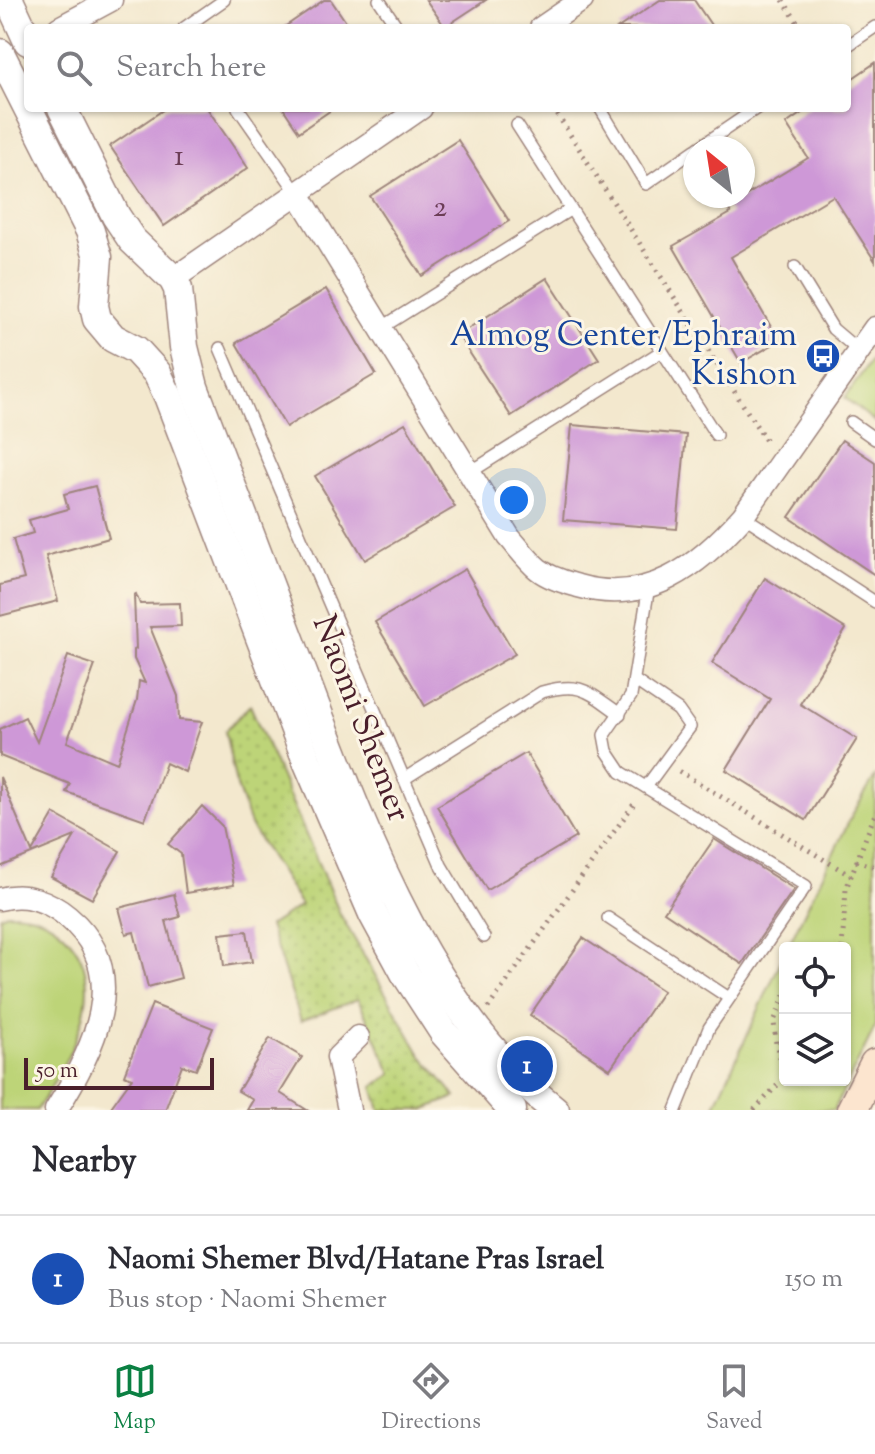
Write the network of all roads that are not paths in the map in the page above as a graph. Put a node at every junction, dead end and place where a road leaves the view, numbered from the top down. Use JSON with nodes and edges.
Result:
{"nodes":[{"id":1,"x":9,"y":0,"type":"edge"},
{"id":2,"x":111,"y":0,"type":"edge"},
{"id":3,"x":224,"y":0,"type":"edge"},
{"id":4,"x":379,"y":0,"type":"edge"},
{"id":5,"x":582,"y":0,"type":"edge"},
{"id":6,"x":66,"y":24,"type":"edge"},
{"id":7,"x":190,"y":24,"type":"edge"},
{"id":8,"x":395,"y":24,"type":"edge"},
{"id":9,"x":550,"y":24,"type":"edge"},
{"id":10,"x":875,"y":27,"type":"edge"},
{"id":11,"x":24,"y":32,"type":"edge"},
{"id":12,"x":851,"y":43,"type":"edge"},
{"id":13,"x":0,"y":53,"type":"edge"},
{"id":14,"x":24,"y":100,"type":"edge"},
{"id":15,"x":30,"y":112,"type":"edge"},
{"id":16,"x":64,"y":112,"type":"edge"},
{"id":17,"x":241,"y":112,"type":"edge"},
{"id":18,"x":415,"y":112,"type":"edge"},
{"id":19,"x":602,"y":112,"type":"edge"},
{"id":20,"x":751,"y":112,"type":"edge"},
{"id":21,"x":517,"y":125,"type":"dead end"},
{"id":22,"x":716,"y":136,"type":"edge"},
{"id":23,"x":683,"y":159,"type":"edge"},
{"id":24,"x":298,"y":194,"type":"junction"},
{"id":25,"x":571,"y":209,"type":"junction"},
{"id":26,"x":795,"y":267,"type":"dead end"},
{"id":27,"x":165,"y":272,"type":"junction"},
{"id":28,"x":94,"y":293,"type":"junction"},
{"id":29,"x":179,"y":311,"type":"junction"},
{"id":30,"x":381,"y":328,"type":"junction"},
{"id":31,"x":875,"y":328,"type":"edge"},
{"id":32,"x":125,"y":343,"type":"junction"},
{"id":33,"x":220,"y":348,"type":"dead end"},
{"id":34,"x":662,"y":351,"type":"junction"},
{"id":35,"x":859,"y":351,"type":"junction"},
{"id":36,"x":851,"y":422,"type":"dead end"},
{"id":37,"x":716,"y":435,"type":"dead end"},
{"id":38,"x":875,"y":439,"type":"edge"},
{"id":39,"x":469,"y":473,"type":"junction"},
{"id":40,"x":743,"y":516,"type":"junction"},
{"id":41,"x":649,"y":586,"type":"junction"},
{"id":42,"x":875,"y":602,"type":"edge"},
{"id":43,"x":634,"y":680,"type":"junction"},
{"id":44,"x":620,"y":714,"type":"junction"},
{"id":45,"x":404,"y":779,"type":"junction"},
{"id":46,"x":646,"y":787,"type":"junction"},
{"id":47,"x":0,"y":899,"type":"edge"},
{"id":48,"x":608,"y":918,"type":"dead end"},
{"id":49,"x":484,"y":937,"type":"dead end"},
{"id":50,"x":729,"y":998,"type":"junction"},
{"id":51,"x":358,"y":1037,"type":"dead end"},
{"id":52,"x":875,"y":1064,"type":"edge"},
{"id":53,"x":344,"y":1106,"type":"edge"},
{"id":54,"x":56,"y":1110,"type":"edge"},
{"id":55,"x":512,"y":1110,"type":"edge"},
{"id":56,"x":555,"y":1110,"type":"edge"},
{"id":57,"x":676,"y":1110,"type":"edge"},
{"id":58,"x":852,"y":1110,"type":"edge"}],
"edges":[{"from":1,"to":11,"type":"street"},
{"from":2,"to":6,"type":"street"},
{"from":3,"to":7,"type":"lane"},
{"from":4,"to":8,"type":"lane"},
{"from":5,"to":9,"type":"street"},
{"from":10,"to":12,"type":"lane"},
{"from":13,"to":14,"type":"street","name":"Naomi Shemer"},
{"from":15,"to":28,"type":"street","name":"Naomi Shemer"},
{"from":16,"to":27,"type":"street"},
{"from":17,"to":24,"type":"lane"},
{"from":18,"to":24,"type":"street"},
{"from":19,"to":23,"type":"lane"},
{"from":20,"to":22,"type":"lane"},
{"from":21,"to":25,"type":"lane"},
{"from":24,"to":27,"type":"street"},
{"from":24,"to":30,"type":"street"},
{"from":25,"to":30,"type":"lane"},
{"from":25,"to":34,"type":"lane"},
{"from":26,"to":35,"type":"lane"},
{"from":27,"to":28,"type":"street"},
{"from":27,"to":29,"type":"street","name":"Naomi Shemer"},
{"from":28,"to":32,"type":"street","name":"Naomi Shemer"},
{"from":29,"to":32,"type":"street"},
{"from":29,"to":56,"type":"street","name":"Naomi Shemer"},
{"from":30,"to":39,"type":"street"},
{"from":31,"to":35,"type":"street"},
{"from":32,"to":55,"type":"street","name":"Naomi Shemer"},
{"from":33,"to":45,"type":"lane"},
{"from":34,"to":37,"type":"lane"},
{"from":34,"to":39,"type":"lane"},
{"from":35,"to":40,"type":"street"},
{"from":36,"to":38,"type":"lane"},
{"from":39,"to":41,"type":"street"},
{"from":40,"to":41,"type":"street"},
{"from":40,"to":42,"type":"lane"},
{"from":41,"to":43,"type":"lane"},
{"from":43,"to":44,"type":"lane"},
{"from":43,"to":46,"type":"lane"},
{"from":44,"to":45,"type":"lane"},
{"from":44,"to":46,"type":"lane"},
{"from":45,"to":49,"type":"lane"},
{"from":46,"to":50,"type":"lane"},
{"from":47,"to":54,"type":"street"},
{"from":48,"to":50,"type":"lane"},
{"from":50,"to":57,"type":"lane"},
{"from":51,"to":53,"type":"street"},
{"from":52,"to":58,"type":"main road"}]}
